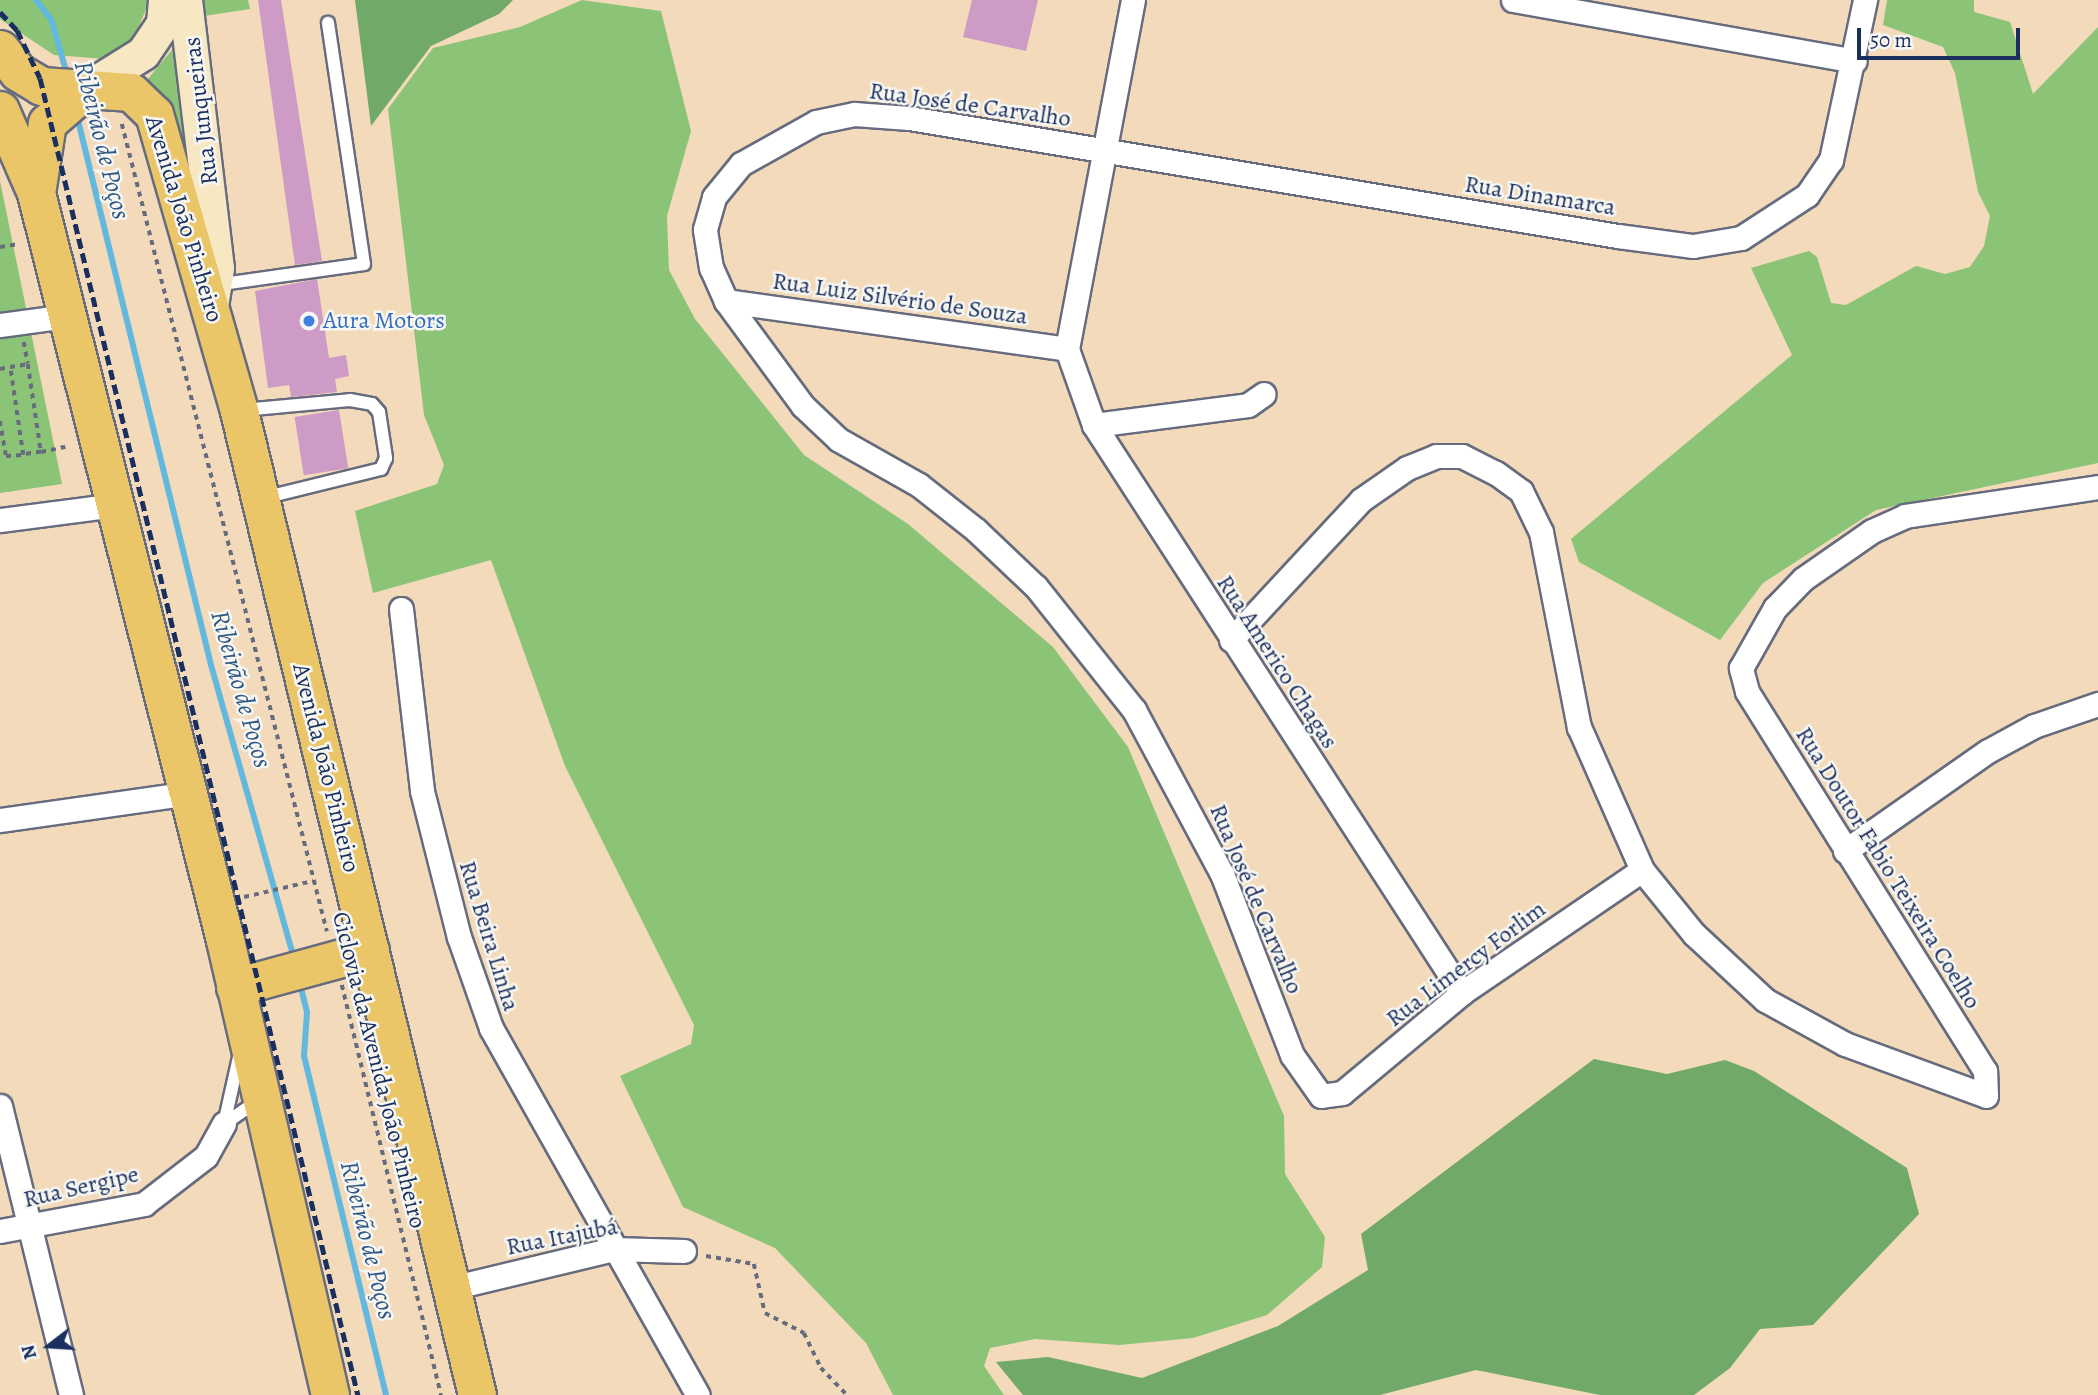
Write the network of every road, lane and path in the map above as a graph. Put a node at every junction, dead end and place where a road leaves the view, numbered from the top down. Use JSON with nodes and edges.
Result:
{"nodes":[{"id":1,"x":165,"y":0,"type":"edge"},
{"id":2,"x":185,"y":0,"type":"edge"},
{"id":3,"x":1133,"y":0,"type":"edge"},
{"id":4,"x":1513,"y":0,"type":"edge"},
{"id":5,"x":1865,"y":0,"type":"edge"},
{"id":6,"x":328,"y":23,"type":"dead end"},
{"id":7,"x":0,"y":48,"type":"edge"},
{"id":8,"x":1855,"y":61,"type":"junction"},
{"id":9,"x":86,"y":89,"type":"junction"},
{"id":10,"x":1,"y":113,"type":"edge"},
{"id":11,"x":135,"y":121,"type":"dead end"},
{"id":12,"x":1109,"y":153,"type":"junction"},
{"id":13,"x":36,"y":194,"type":"junction"},
{"id":14,"x":22,"y":244,"type":"dead end"},
{"id":15,"x":0,"y":247,"type":"edge"},
{"id":16,"x":213,"y":295,"type":"junction"},
{"id":17,"x":726,"y":301,"type":"junction"},
{"id":18,"x":67,"y":316,"type":"junction"},
{"id":19,"x":0,"y":325,"type":"edge"},
{"id":20,"x":1067,"y":349,"type":"junction"},
{"id":21,"x":10,"y":367,"type":"junction"},
{"id":22,"x":0,"y":369,"type":"edge"},
{"id":23,"x":1264,"y":394,"type":"dead end"},
{"id":24,"x":240,"y":411,"type":"junction"},
{"id":25,"x":0,"y":421,"type":"edge"},
{"id":26,"x":1094,"y":425,"type":"junction"},
{"id":27,"x":65,"y":447,"type":"dead end"},
{"id":28,"x":41,"y":452,"type":"junction"},
{"id":29,"x":23,"y":455,"type":"junction"},
{"id":30,"x":2098,"y":487,"type":"edge"},
{"id":31,"x":261,"y":499,"type":"junction"},
{"id":32,"x":114,"y":505,"type":"junction"},
{"id":33,"x":0,"y":520,"type":"edge"},
{"id":34,"x":401,"y":609,"type":"dead end"},
{"id":35,"x":1231,"y":640,"type":"junction"},
{"id":36,"x":2098,"y":704,"type":"edge"},
{"id":37,"x":183,"y":794,"type":"junction"},
{"id":38,"x":0,"y":820,"type":"edge"},
{"id":39,"x":1845,"y":851,"type":"junction"},
{"id":40,"x":1642,"y":870,"type":"junction"},
{"id":41,"x":313,"y":881,"type":"junction"},
{"id":42,"x":239,"y":898,"type":"dead end"},
{"id":43,"x":353,"y":955,"type":"junction"},
{"id":44,"x":246,"y":984,"type":"junction"},
{"id":45,"x":1462,"y":993,"type":"junction"},
{"id":46,"x":245,"y":1029,"type":"junction"},
{"id":47,"x":1321,"y":1096,"type":"joint"},
{"id":48,"x":261,"y":1098,"type":"junction"},
{"id":49,"x":0,"y":1106,"type":"edge"},
{"id":50,"x":224,"y":1124,"type":"junction"},
{"id":51,"x":31,"y":1226,"type":"junction"},
{"id":52,"x":0,"y":1231,"type":"edge"},
{"id":53,"x":613,"y":1249,"type":"junction"},
{"id":54,"x":684,"y":1251,"type":"joint"},
{"id":55,"x":451,"y":1288,"type":"junction"},
{"id":56,"x":71,"y":1395,"type":"edge"},
{"id":57,"x":330,"y":1395,"type":"edge"},
{"id":58,"x":441,"y":1395,"type":"edge"},
{"id":59,"x":477,"y":1395,"type":"edge"},
{"id":60,"x":698,"y":1395,"type":"edge"},
{"id":61,"x":846,"y":1395,"type":"edge"}],
"edges":[{"from":1,"to":9,"type":"street","name":"Rua Junqueiras"},
{"from":2,"to":16,"type":"street","name":"Rua Junqueiras"},
{"from":3,"to":12,"type":"street"},
{"from":4,"to":8,"type":"street"},
{"from":5,"to":8,"type":"street","name":"Rua Dinamarca"},
{"from":6,"to":16,"type":"lane"},
{"from":7,"to":9,"type":"main road","name":"Avenida João Pinheiro"},
{"from":8,"to":12,"type":"street","name":"Rua Dinamarca"},
{"from":9,"to":13,"type":"main road"},
{"from":9,"to":16,"type":"main road","name":"Avenida João Pinheiro"},
{"from":10,"to":13,"type":"main road"},
{"from":11,"to":41,"type":"path","name":"Ciclovia da Avenida João Pinheiro"},
{"from":12,"to":17,"type":"street","name":"Rua José de Carvalho"},
{"from":12,"to":20,"type":"street"},
{"from":13,"to":18,"type":"main road"},
{"from":14,"to":15,"type":"path"},
{"from":16,"to":24,"type":"main road","name":"Avenida João Pinheiro"},
{"from":17,"to":20,"type":"street","name":"Rua Luiz Silvério de Souza"},
{"from":17,"to":47,"type":"street","name":"Rua José de Carvalho"},
{"from":18,"to":19,"type":"street"},
{"from":18,"to":32,"type":"main road"},
{"from":20,"to":26,"type":"street","name":"Rua Americo Chagas"},
{"from":21,"to":22,"type":"path"},
{"from":21,"to":28,"type":"path"},
{"from":21,"to":29,"type":"path"},
{"from":23,"to":26,"type":"street"},
{"from":24,"to":31,"type":"main road","name":"Avenida João Pinheiro"},
{"from":24,"to":31,"type":"lane"},
{"from":25,"to":29,"type":"path"},
{"from":26,"to":35,"type":"street","name":"Rua Americo Chagas"},
{"from":27,"to":28,"type":"path"},
{"from":28,"to":29,"type":"path"},
{"from":30,"to":39,"type":"street","name":"Rua Doutor Fabio Teixeira Coelho"},
{"from":31,"to":43,"type":"main road","name":"Avenida João Pinheiro"},
{"from":32,"to":33,"type":"street"},
{"from":32,"to":37,"type":"main road"},
{"from":34,"to":53,"type":"street","name":"Rua Beira Linha"},
{"from":35,"to":40,"type":"street"},
{"from":35,"to":45,"type":"street","name":"Rua Americo Chagas"},
{"from":36,"to":39,"type":"street"},
{"from":37,"to":38,"type":"street"},
{"from":37,"to":44,"type":"main road"},
{"from":39,"to":40,"type":"street","name":"Rua Doutor Fabio Teixeira Coelho"},
{"from":40,"to":45,"type":"street","name":"Rua Limercy Forlim"},
{"from":41,"to":42,"type":"path"},
{"from":41,"to":43,"type":"path","name":"Ciclovia da Avenida João Pinheiro"},
{"from":43,"to":44,"type":"main road"},
{"from":43,"to":55,"type":"main road","name":"Avenida João Pinheiro"},
{"from":43,"to":58,"type":"path","name":"Ciclovia da Avenida João Pinheiro"},
{"from":44,"to":46,"type":"main road"},
{"from":45,"to":47,"type":"street","name":"Rua Limercy Forlim"},
{"from":46,"to":48,"type":"main road"},
{"from":46,"to":50,"type":"lane","name":"Rua Sergipe"},
{"from":48,"to":50,"type":"lane","name":"Rua Sergipe"},
{"from":48,"to":57,"type":"main road"},
{"from":49,"to":51,"type":"street"},
{"from":50,"to":51,"type":"street","name":"Rua Sergipe"},
{"from":51,"to":52,"type":"street","name":"Rua Sergipe"},
{"from":51,"to":56,"type":"street"},
{"from":53,"to":54,"type":"street","name":"Rua Itajubá"},
{"from":53,"to":55,"type":"street","name":"Rua Itajubá"},
{"from":53,"to":60,"type":"street","name":"Rua Beira Linha"},
{"from":54,"to":61,"type":"path"},
{"from":55,"to":59,"type":"main road","name":"Avenida João Pinheiro"}]}
